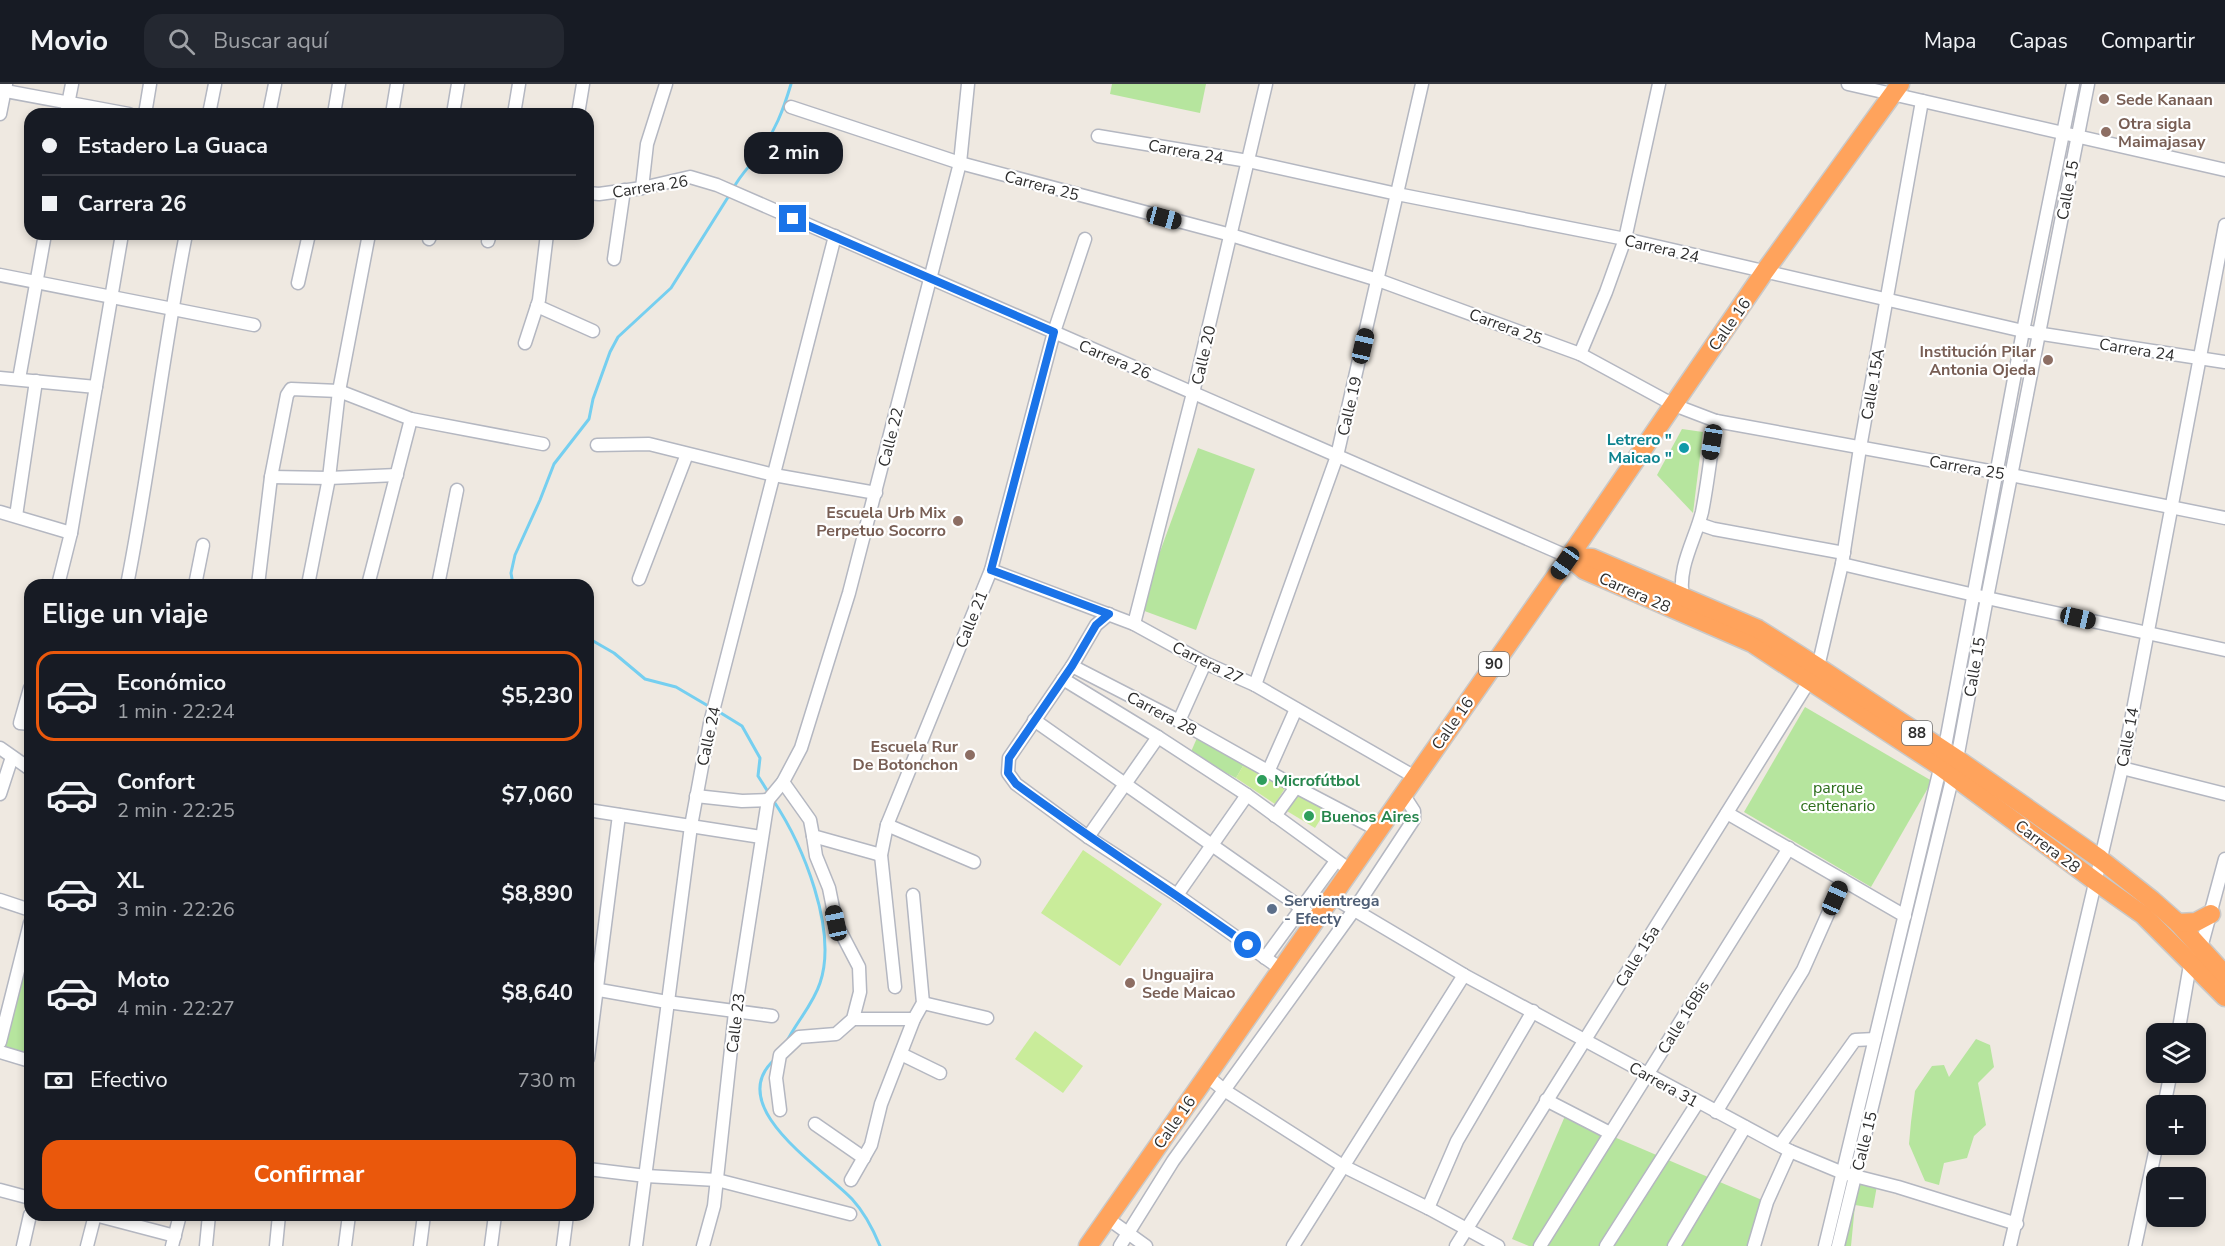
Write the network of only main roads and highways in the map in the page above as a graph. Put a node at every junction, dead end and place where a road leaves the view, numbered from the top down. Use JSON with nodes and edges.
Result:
{"nodes":[{"id":1,"x":1897,"y":89,"type":"edge"},
{"id":2,"x":1569,"y":557,"type":"junction"},
{"id":3,"x":1814,"y":673,"type":"junction"},
{"id":4,"x":1949,"y":763,"type":"junction"},
{"id":5,"x":2211,"y":914,"type":"road end"},
{"id":6,"x":2178,"y":923,"type":"junction"},
{"id":7,"x":2225,"y":975,"type":"edge"},
{"id":8,"x":2225,"y":997,"type":"edge"},
{"id":9,"x":1088,"y":1246,"type":"edge"}],
"edges":[{"from":1,"to":2,"type":"highway","name":"Calle 16","number":"90"},
{"from":2,"to":3,"type":"highway","name":"Carrera 28","number":"88"},
{"from":2,"to":3,"type":"highway","name":"Carrera 28","number":"88"},
{"from":2,"to":9,"type":"highway","name":"Calle 16","number":"90"},
{"from":3,"to":4,"type":"highway","name":"Carrera 28","number":"88"},
{"from":4,"to":6,"type":"highway","name":"Carrera 28","number":"88"},
{"from":4,"to":8,"type":"highway","name":"Carrera 28","number":"88"},
{"from":5,"to":6,"type":"highway"},
{"from":6,"to":7,"type":"highway","name":"Carrera 28","number":"88"}]}
